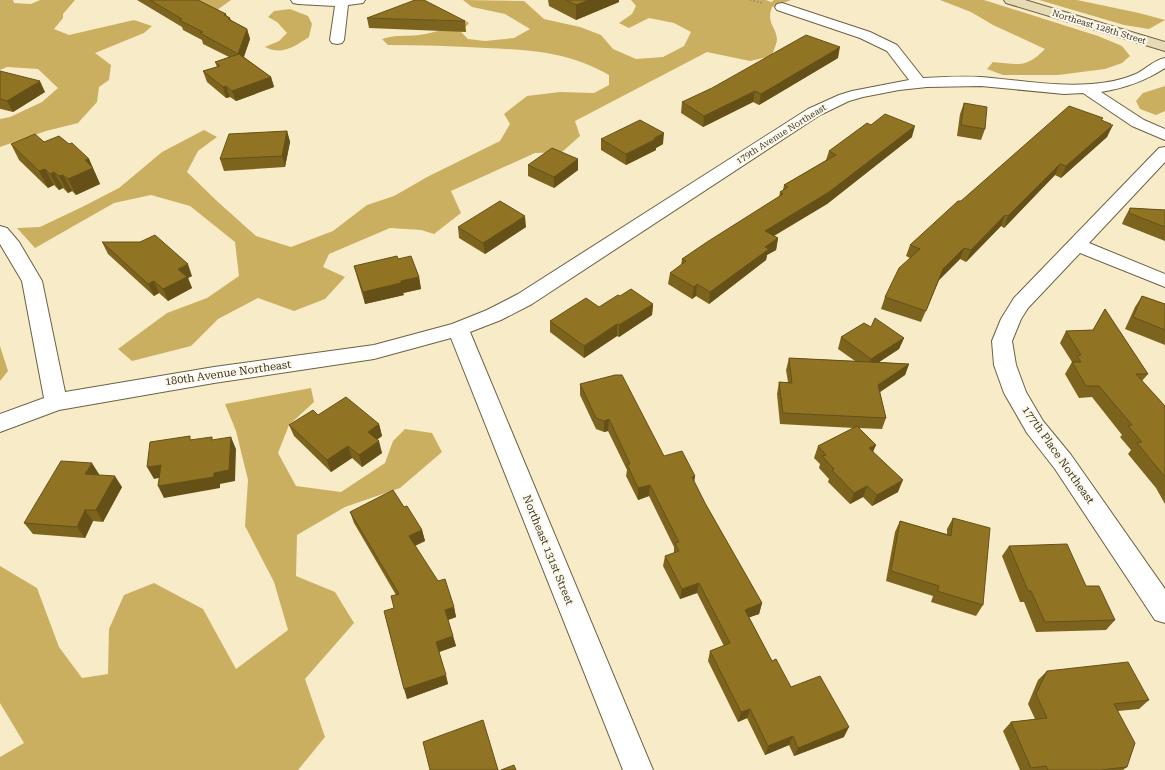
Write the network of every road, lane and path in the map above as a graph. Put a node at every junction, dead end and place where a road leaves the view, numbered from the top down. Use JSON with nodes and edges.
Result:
{"nodes":[{"id":1,"x":298,"y":0,"type":"edge"},
{"id":2,"x":358,"y":0,"type":"edge"},
{"id":3,"x":1011,"y":0,"type":"edge"},
{"id":4,"x":342,"y":2,"type":"junction"},
{"id":5,"x":782,"y":7,"type":"dead end"},
{"id":6,"x":337,"y":40,"type":"dead end"},
{"id":7,"x":1165,"y":47,"type":"edge"},
{"id":8,"x":1165,"y":62,"type":"edge"},
{"id":9,"x":919,"y":83,"type":"junction"},
{"id":10,"x":1088,"y":90,"type":"junction"},
{"id":11,"x":1165,"y":135,"type":"edge"},
{"id":12,"x":1165,"y":152,"type":"edge"},
{"id":13,"x":0,"y":232,"type":"edge"},
{"id":14,"x":1076,"y":244,"type":"junction"},
{"id":15,"x":1165,"y":281,"type":"edge"},
{"id":16,"x":458,"y":329,"type":"junction"},
{"id":17,"x":56,"y":402,"type":"junction"},
{"id":18,"x":0,"y":423,"type":"edge"},
{"id":19,"x":1165,"y":611,"type":"edge"},
{"id":20,"x":638,"y":770,"type":"edge"}],
"edges":[{"from":1,"to":4,"type":"street"},
{"from":2,"to":4,"type":"street"},
{"from":3,"to":7,"type":"street","name":"Northeast 128th Street"},
{"from":4,"to":6,"type":"street"},
{"from":5,"to":9,"type":"street"},
{"from":8,"to":10,"type":"street","name":"179th Avenue Northeast"},
{"from":9,"to":10,"type":"street","name":"179th Avenue Northeast"},
{"from":9,"to":16,"type":"street","name":"179th Avenue Northeast"},
{"from":10,"to":11,"type":"street"},
{"from":12,"to":14,"type":"street","name":"177th Place Northeast"},
{"from":13,"to":17,"type":"street"},
{"from":14,"to":15,"type":"street"},
{"from":14,"to":19,"type":"street","name":"177th Place Northeast"},
{"from":16,"to":17,"type":"street","name":"180th Avenue Northeast"},
{"from":16,"to":20,"type":"street","name":"Northeast 131st Street"},
{"from":17,"to":18,"type":"street","name":"180th Avenue Northeast"}]}
